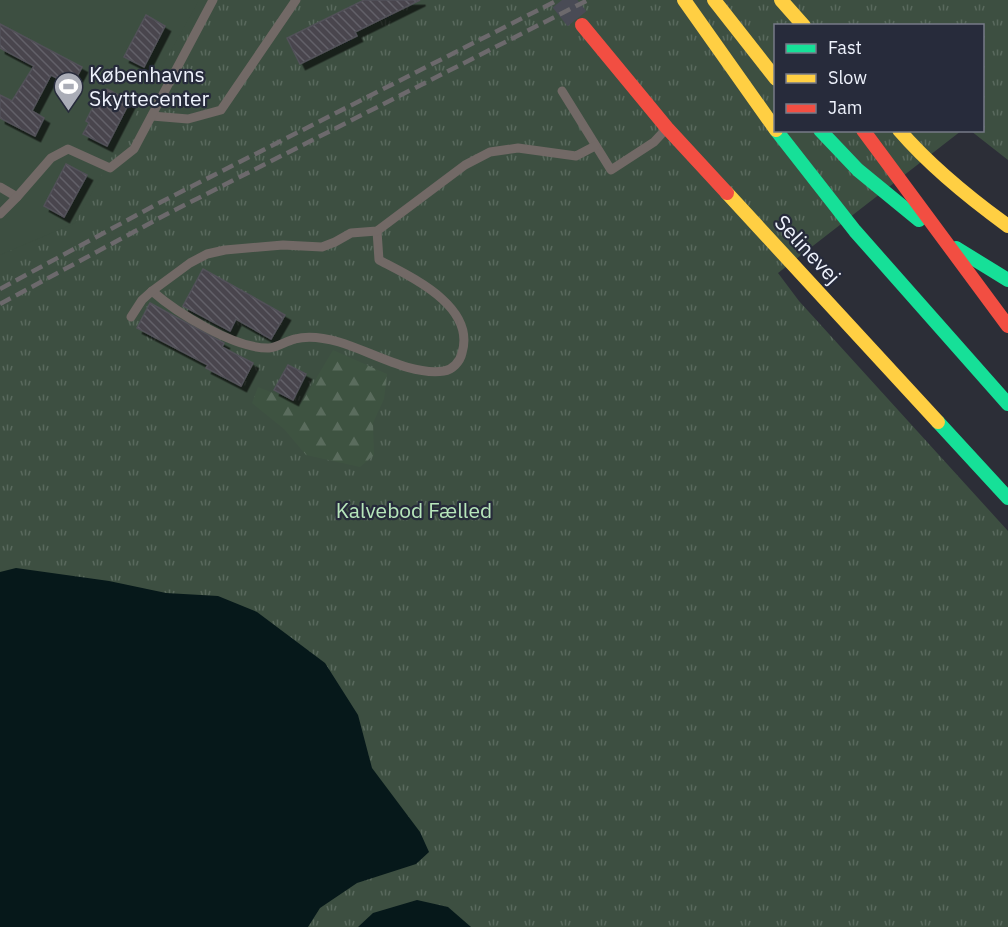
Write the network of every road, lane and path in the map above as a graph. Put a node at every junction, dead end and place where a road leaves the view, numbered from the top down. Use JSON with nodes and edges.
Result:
{"nodes":[{"id":1,"x":213,"y":0,"type":"edge"},
{"id":2,"x":296,"y":0,"type":"edge"},
{"id":3,"x":684,"y":0,"type":"edge"},
{"id":4,"x":714,"y":0,"type":"edge"},
{"id":5,"x":765,"y":0,"type":"edge"},
{"id":6,"x":782,"y":0,"type":"edge"},
{"id":7,"x":778,"y":17,"type":"dead end"},
{"id":8,"x":802,"y":24,"type":"edge"},
{"id":9,"x":582,"y":26,"type":"tunnel mouth"},
{"id":10,"x":774,"y":76,"type":"edge"},
{"id":11,"x":562,"y":91,"type":"dead end"},
{"id":12,"x":152,"y":116,"type":"junction"},
{"id":13,"x":774,"y":127,"type":"edge"},
{"id":14,"x":667,"y":128,"type":"junction"},
{"id":15,"x":778,"y":132,"type":"edge"},
{"id":16,"x":822,"y":132,"type":"edge"},
{"id":17,"x":864,"y":132,"type":"edge"},
{"id":18,"x":901,"y":132,"type":"edge"},
{"id":19,"x":595,"y":146,"type":"junction"},
{"id":20,"x":0,"y":187,"type":"edge"},
{"id":21,"x":17,"y":197,"type":"junction"},
{"id":22,"x":0,"y":214,"type":"edge"},
{"id":23,"x":1008,"y":226,"type":"edge"},
{"id":24,"x":377,"y":231,"type":"junction"},
{"id":25,"x":945,"y":240,"type":"junction"},
{"id":26,"x":1008,"y":280,"type":"edge"},
{"id":27,"x":152,"y":291,"type":"junction"},
{"id":28,"x":131,"y":317,"type":"dead end"},
{"id":29,"x":1008,"y":326,"type":"edge"},
{"id":30,"x":1008,"y":404,"type":"edge"},
{"id":31,"x":1008,"y":498,"type":"edge"}],
"edges":[{"from":1,"to":12,"type":"lane"},
{"from":2,"to":12,"type":"lane"},
{"from":3,"to":13,"type":"street"},
{"from":4,"to":10,"type":"street"},
{"from":5,"to":7,"type":"street"},
{"from":6,"to":8,"type":"street"},
{"from":9,"to":14,"type":"street","name":"Selinevej"},
{"from":11,"to":19,"type":"lane"},
{"from":12,"to":21,"type":"lane"},
{"from":14,"to":19,"type":"lane"},
{"from":14,"to":31,"type":"street","name":"Selinevej"},
{"from":15,"to":30,"type":"street"},
{"from":16,"to":25,"type":"street"},
{"from":17,"to":25,"type":"street"},
{"from":18,"to":23,"type":"street"},
{"from":19,"to":24,"type":"lane"},
{"from":20,"to":21,"type":"lane"},
{"from":21,"to":22,"type":"lane"},
{"from":24,"to":27,"type":"lane"},
{"from":24,"to":27,"type":"lane"},
{"from":25,"to":26,"type":"street"},
{"from":25,"to":29,"type":"street"},
{"from":27,"to":28,"type":"lane"}]}
